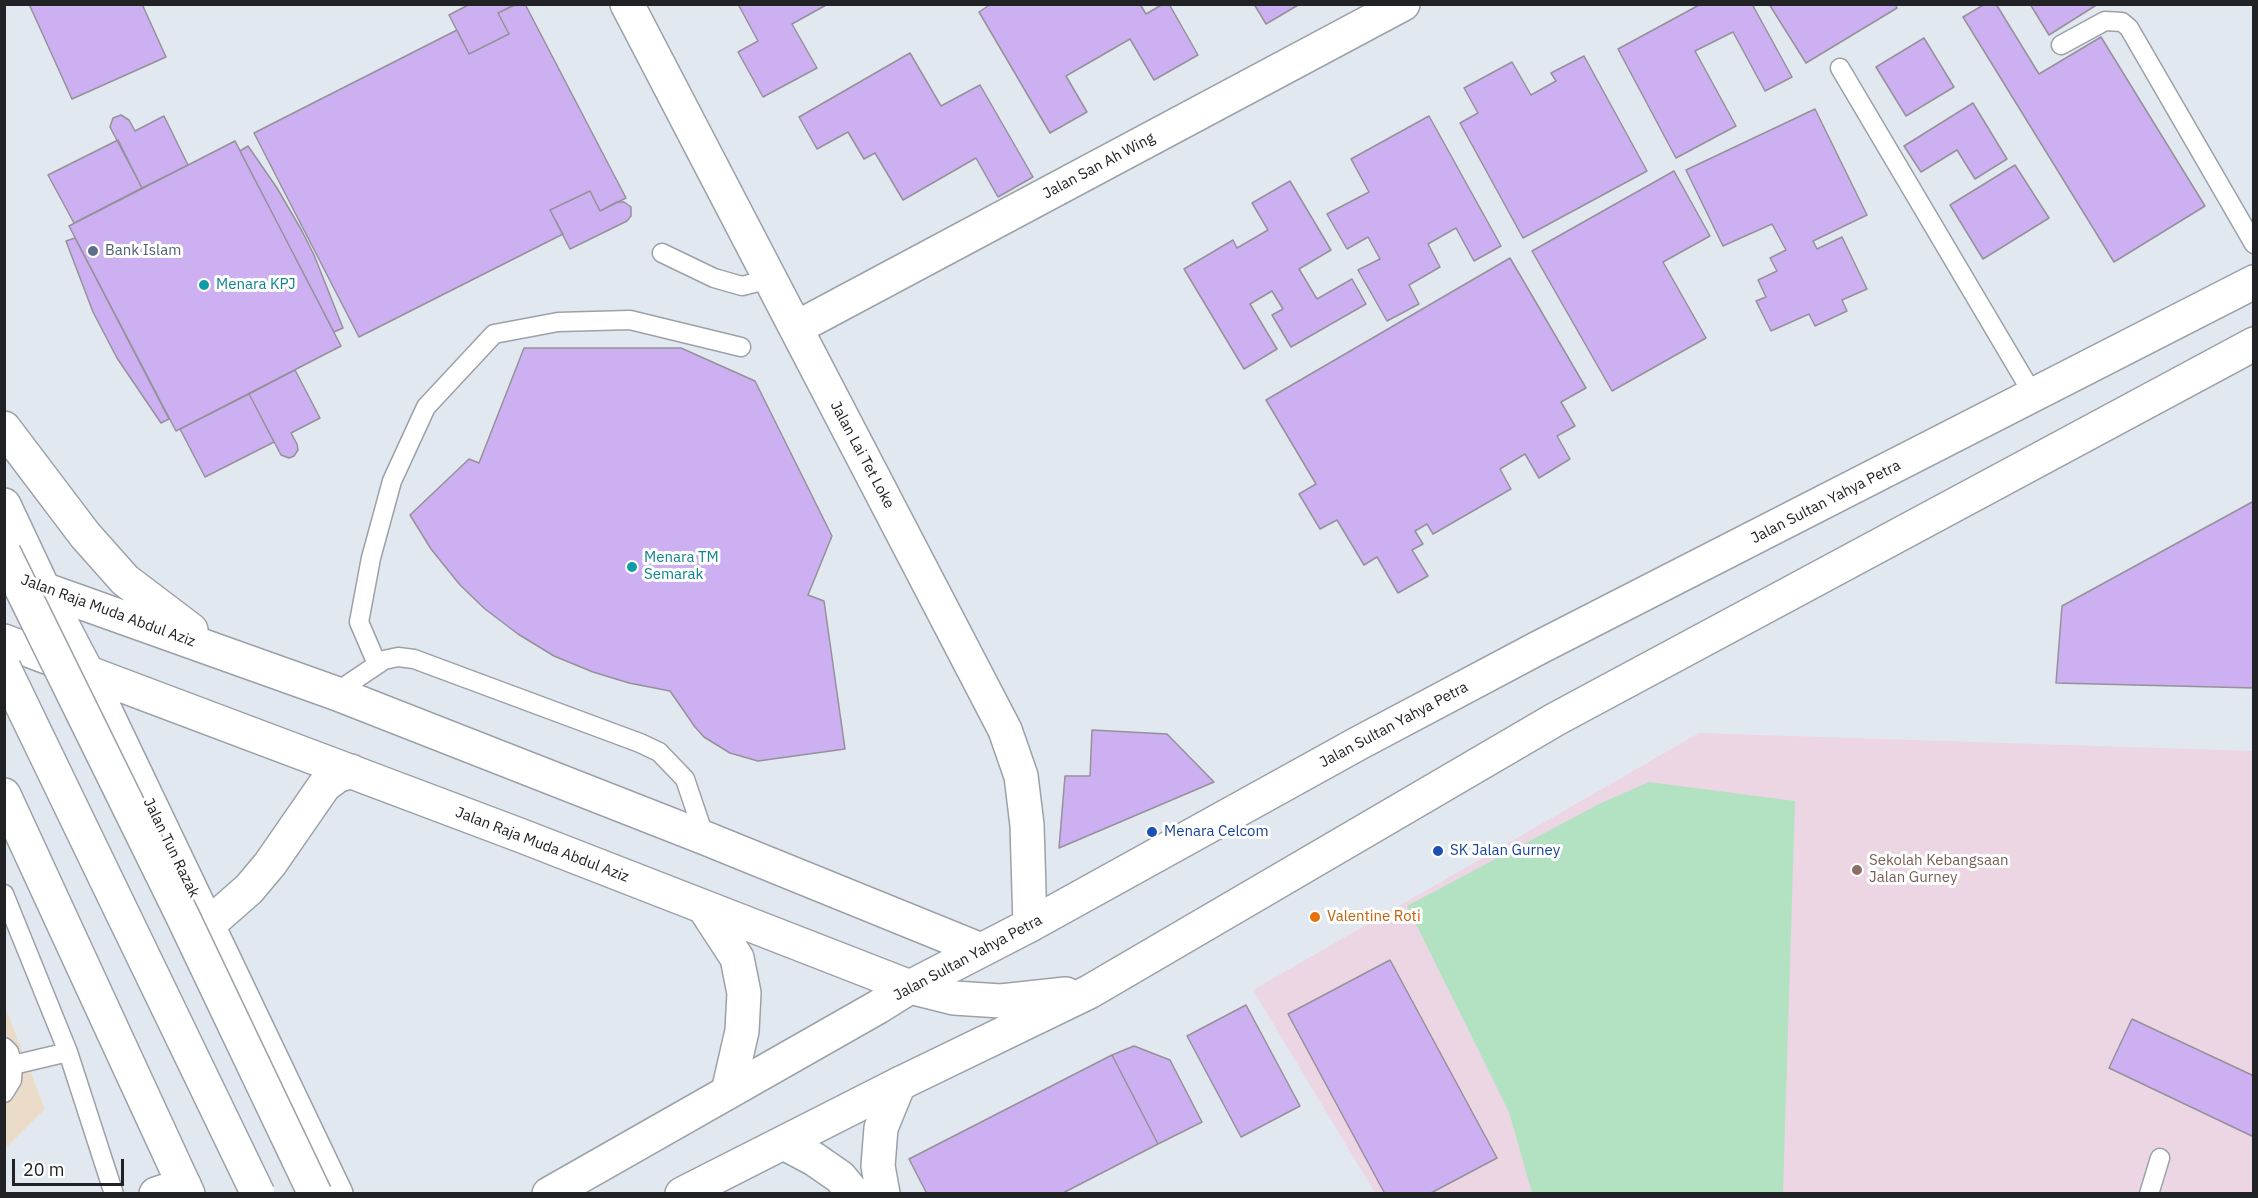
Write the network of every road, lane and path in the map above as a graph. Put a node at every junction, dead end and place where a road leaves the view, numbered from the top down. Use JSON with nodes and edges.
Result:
{"nodes":[{"id":1,"x":627,"y":4,"type":"edge"},
{"id":2,"x":1403,"y":4,"type":"edge"},
{"id":3,"x":2061,"y":45,"type":"dead end"},
{"id":4,"x":1840,"y":68,"type":"dead end"},
{"id":5,"x":2253,"y":244,"type":"edge"},
{"id":6,"x":662,"y":253,"type":"dead end"},
{"id":7,"x":770,"y":279,"type":"junction"},
{"id":8,"x":2253,"y":282,"type":"edge"},
{"id":9,"x":796,"y":328,"type":"junction"},
{"id":10,"x":2253,"y":344,"type":"edge"},
{"id":11,"x":741,"y":347,"type":"dead end"},
{"id":12,"x":2034,"y":396,"type":"junction"},
{"id":13,"x":4,"y":428,"type":"edge"},
{"id":14,"x":4,"y":505,"type":"edge"},
{"id":15,"x":4,"y":553,"type":"edge"},
{"id":16,"x":4,"y":575,"type":"edge"},
{"id":17,"x":43,"y":588,"type":"junction"},
{"id":18,"x":4,"y":641,"type":"edge"},
{"id":19,"x":223,"y":652,"type":"junction"},
{"id":20,"x":378,"y":664,"type":"junction"},
{"id":21,"x":4,"y":668,"type":"edge"},
{"id":22,"x":87,"y":672,"type":"junction"},
{"id":23,"x":335,"y":693,"type":"junction"},
{"id":24,"x":351,"y":771,"type":"junction"},
{"id":25,"x":4,"y":795,"type":"edge"},
{"id":26,"x":705,"y":838,"type":"junction"},
{"id":27,"x":4,"y":894,"type":"edge"},
{"id":28,"x":705,"y":909,"type":"junction"},
{"id":29,"x":208,"y":925,"type":"junction"},
{"id":30,"x":1030,"y":925,"type":"junction"},
{"id":31,"x":981,"y":950,"type":"junction"},
{"id":32,"x":910,"y":987,"type":"junction"},
{"id":33,"x":1089,"y":992,"type":"junction"},
{"id":34,"x":4,"y":1047,"type":"edge"},
{"id":35,"x":68,"y":1052,"type":"junction"},
{"id":36,"x":14,"y":1065,"type":"junction"},
{"id":37,"x":899,"y":1084,"type":"junction"},
{"id":38,"x":728,"y":1092,"type":"junction"},
{"id":39,"x":4,"y":1093,"type":"edge"},
{"id":40,"x":784,"y":1143,"type":"junction"},
{"id":41,"x":2160,"y":1158,"type":"dead end"},
{"id":42,"x":318,"y":1179,"type":"edge"},
{"id":43,"x":176,"y":1191,"type":"edge"},
{"id":44,"x":114,"y":1194,"type":"edge"},
{"id":45,"x":258,"y":1194,"type":"edge"},
{"id":46,"x":336,"y":1194,"type":"edge"},
{"id":47,"x":357,"y":1194,"type":"edge"},
{"id":48,"x":549,"y":1194,"type":"edge"},
{"id":49,"x":682,"y":1194,"type":"edge"},
{"id":50,"x":854,"y":1194,"type":"edge"},
{"id":51,"x":883,"y":1194,"type":"edge"},
{"id":52,"x":2149,"y":1194,"type":"edge"}],
"edges":[{"from":1,"to":7,"type":"main road","name":"Jalan Lai Tet Loke"},
{"from":2,"to":9,"type":"main road","name":"Jalan San Ah Wing"},
{"from":3,"to":5,"type":"lane"},
{"from":4,"to":12,"type":"lane"},
{"from":6,"to":7,"type":"lane"},
{"from":7,"to":9,"type":"main road","name":"Jalan Lai Tet Loke"},
{"from":8,"to":12,"type":"main road","name":"Jalan Sultan Yahya Petra"},
{"from":9,"to":30,"type":"main road","name":"Jalan Lai Tet Loke"},
{"from":10,"to":33,"type":"main road"},
{"from":11,"to":20,"type":"lane"},
{"from":12,"to":30,"type":"main road","name":"Jalan Sultan Yahya Petra"},
{"from":13,"to":19,"type":"main road"},
{"from":14,"to":17,"type":"main road","name":"Jalan Tun Razak"},
{"from":15,"to":42,"type":"main road","name":"Jalan Tun Razak","bridge":true},
{"from":16,"to":17,"type":"main road","name":"Jalan Raja Muda Abdul Aziz"},
{"from":17,"to":19,"type":"main road","name":"Jalan Raja Muda Abdul Aziz"},
{"from":17,"to":22,"type":"main road","name":"Jalan Tun Razak"},
{"from":18,"to":22,"type":"main road","name":"Jalan Raja Muda Abdul Aziz"},
{"from":19,"to":23,"type":"main road","name":"Jalan Raja Muda Abdul Aziz"},
{"from":20,"to":23,"type":"lane"},
{"from":20,"to":26,"type":"lane"},
{"from":21,"to":45,"type":"main road","bridge":true},
{"from":22,"to":24,"type":"main road","name":"Jalan Raja Muda Abdul Aziz"},
{"from":22,"to":29,"type":"main road","name":"Jalan Tun Razak"},
{"from":23,"to":26,"type":"main road","name":"Jalan Raja Muda Abdul Aziz"},
{"from":24,"to":28,"type":"main road","name":"Jalan Raja Muda Abdul Aziz"},
{"from":24,"to":29,"type":"main road"},
{"from":25,"to":43,"type":"main road"},
{"from":26,"to":31,"type":"main road","name":"Jalan Raja Muda Abdul Aziz"},
{"from":27,"to":35,"type":"lane"},
{"from":28,"to":32,"type":"main road","name":"Jalan Raja Muda Abdul Aziz"},
{"from":28,"to":38,"type":"main road"},
{"from":29,"to":42,"type":"main road","name":"Jalan Tun Razak"},
{"from":30,"to":31,"type":"main road","name":"Jalan Sultan Yahya Petra"},
{"from":31,"to":32,"type":"main road","name":"Jalan Sultan Yahya Petra"},
{"from":32,"to":33,"type":"main road","name":"Jalan Raja Muda Abdul Aziz"},
{"from":32,"to":38,"type":"main road","name":"Jalan Sultan Yahya Petra"},
{"from":33,"to":37,"type":"main road"},
{"from":34,"to":36,"type":"lane"},
{"from":35,"to":36,"type":"lane"},
{"from":35,"to":44,"type":"lane"},
{"from":36,"to":39,"type":"lane"},
{"from":37,"to":40,"type":"main road"},
{"from":37,"to":51,"type":"main road"},
{"from":38,"to":48,"type":"main road","name":"Jalan Sultan Yahya Petra"},
{"from":40,"to":49,"type":"main road"},
{"from":40,"to":50,"type":"main road"},
{"from":41,"to":52,"type":"lane"},
{"from":42,"to":46,"type":"main road","name":"Jalan Tun Razak"},
{"from":42,"to":47,"type":"main road"}]}
